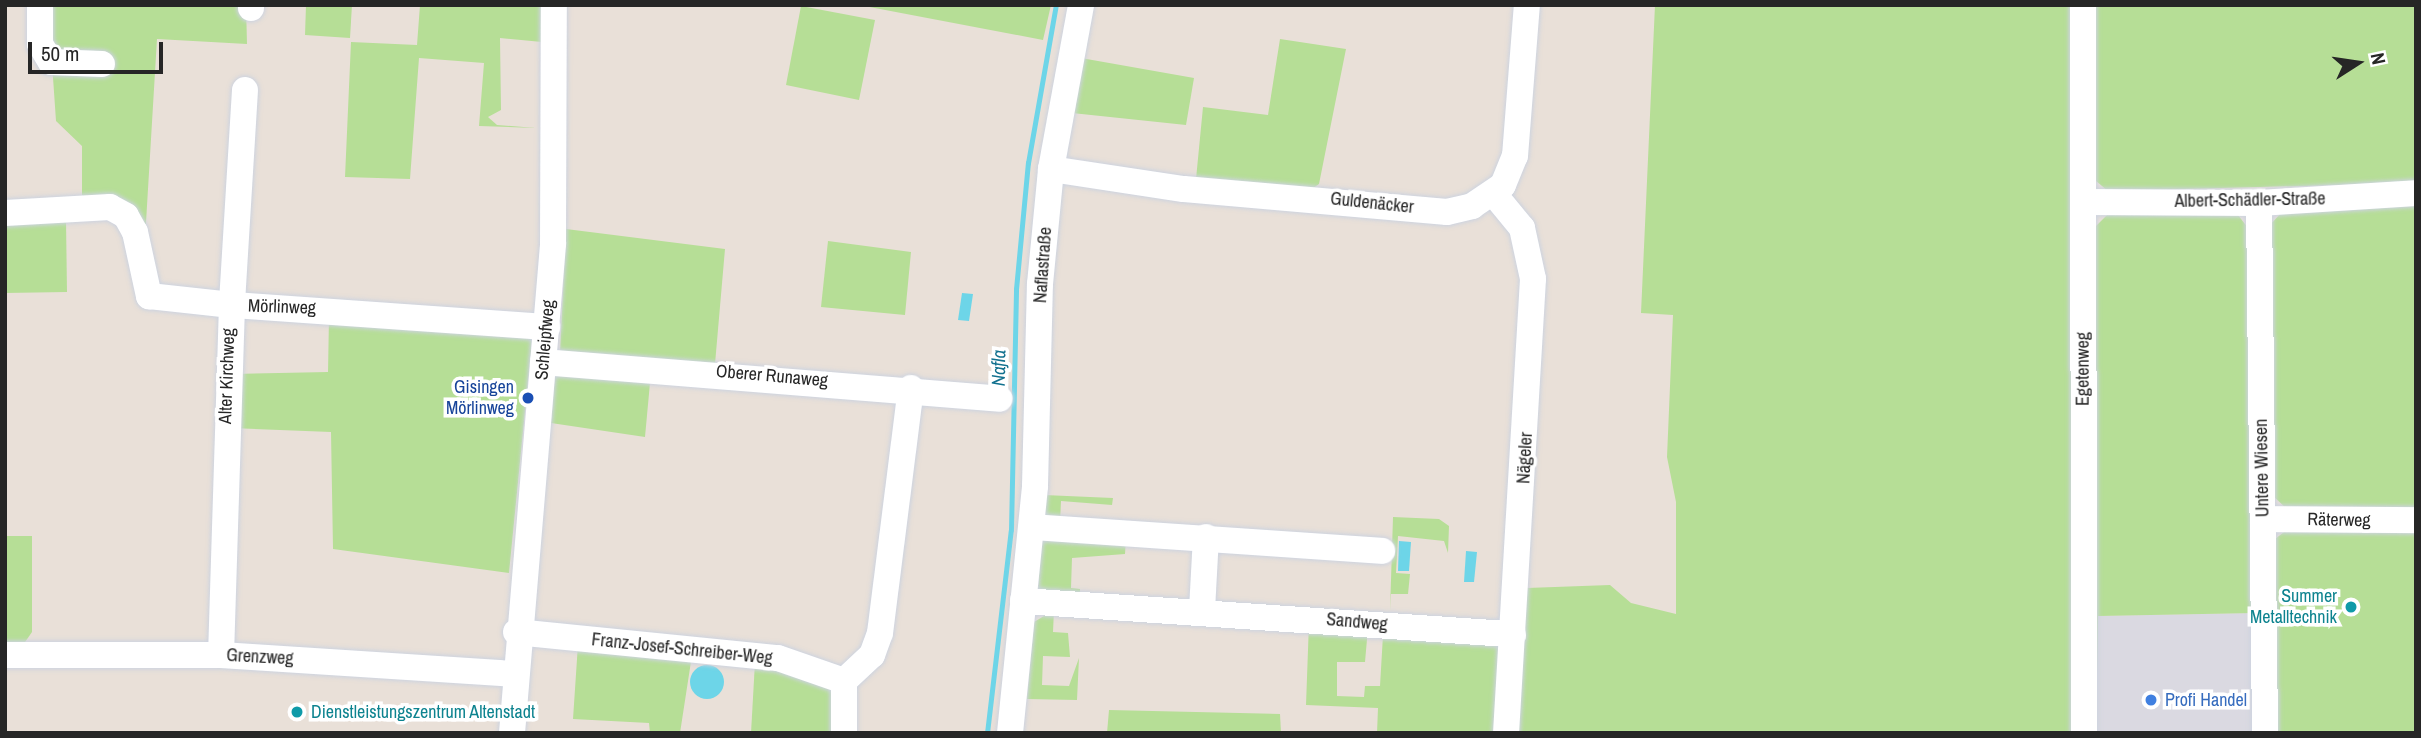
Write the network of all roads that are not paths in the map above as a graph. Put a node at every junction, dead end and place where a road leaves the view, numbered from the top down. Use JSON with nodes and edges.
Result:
{"nodes":[{"id":1,"x":40,"y":5,"type":"edge"},
{"id":2,"x":554,"y":5,"type":"edge"},
{"id":3,"x":1081,"y":5,"type":"edge"},
{"id":4,"x":1527,"y":5,"type":"edge"},
{"id":5,"x":2084,"y":5,"type":"edge"},
{"id":6,"x":102,"y":64,"type":"dead end"},
{"id":7,"x":246,"y":90,"type":"dead end"},
{"id":8,"x":1051,"y":169,"type":"junction"},
{"id":9,"x":2416,"y":193,"type":"edge"},
{"id":10,"x":1494,"y":194,"type":"junction"},
{"id":11,"x":2084,"y":202,"type":"junction"},
{"id":12,"x":2259,"y":203,"type":"junction"},
{"id":13,"x":5,"y":213,"type":"edge"},
{"id":14,"x":232,"y":305,"type":"junction"},
{"id":15,"x":547,"y":327,"type":"junction"},
{"id":16,"x":544,"y":362,"type":"junction"},
{"id":17,"x":911,"y":388,"type":"junction"},
{"id":18,"x":1000,"y":399,"type":"dead end"},
{"id":19,"x":2263,"y":519,"type":"junction"},
{"id":20,"x":2416,"y":520,"type":"edge"},
{"id":21,"x":1032,"y":527,"type":"junction"},
{"id":22,"x":1206,"y":537,"type":"junction"},
{"id":23,"x":1382,"y":551,"type":"dead end"},
{"id":24,"x":1023,"y":601,"type":"junction"},
{"id":25,"x":1202,"y":610,"type":"junction"},
{"id":26,"x":516,"y":632,"type":"junction"},
{"id":27,"x":1513,"y":634,"type":"junction"},
{"id":28,"x":5,"y":655,"type":"edge"},
{"id":29,"x":221,"y":655,"type":"junction"},
{"id":30,"x":514,"y":674,"type":"junction"},
{"id":31,"x":844,"y":681,"type":"junction"},
{"id":32,"x":512,"y":733,"type":"edge"},
{"id":33,"x":844,"y":733,"type":"edge"},
{"id":34,"x":1010,"y":733,"type":"edge"},
{"id":35,"x":1506,"y":733,"type":"edge"},
{"id":36,"x":2084,"y":733,"type":"edge"},
{"id":37,"x":2265,"y":733,"type":"edge"}],
"edges":[{"from":1,"to":6,"type":"street"},
{"from":2,"to":15,"type":"street","name":"Schleipfweg"},
{"from":3,"to":8,"type":"street","name":"Naflastraße"},
{"from":4,"to":10,"type":"street"},
{"from":5,"to":11,"type":"street","name":"Egetenweg"},
{"from":7,"to":14,"type":"street","name":"Mörlinweg"},
{"from":8,"to":10,"type":"street","name":"Guldenäcker"},
{"from":8,"to":21,"type":"street","name":"Naflastraße"},
{"from":9,"to":12,"type":"street","name":"Albert-Schädler-Straße"},
{"from":10,"to":27,"type":"street","name":"Nägeler"},
{"from":11,"to":12,"type":"street","name":"Albert-Schädler-Straße"},
{"from":11,"to":36,"type":"street","name":"Egetenweg"},
{"from":12,"to":19,"type":"street","name":"Untere Wiesen"},
{"from":13,"to":14,"type":"street","name":"Alter Kirchweg"},
{"from":14,"to":15,"type":"street","name":"Mörlinweg"},
{"from":14,"to":29,"type":"street","name":"Alter Kirchweg"},
{"from":15,"to":16,"type":"street","name":"Schleipfweg"},
{"from":16,"to":17,"type":"street","name":"Oberer Runaweg"},
{"from":16,"to":26,"type":"street","name":"Schleipfweg"},
{"from":17,"to":18,"type":"street","name":"Oberer Runaweg"},
{"from":17,"to":31,"type":"street"},
{"from":19,"to":20,"type":"street","name":"Räterweg"},
{"from":19,"to":37,"type":"street","name":"Untere Wiesen"},
{"from":21,"to":22,"type":"street"},
{"from":21,"to":24,"type":"street","name":"Naflastraße"},
{"from":22,"to":23,"type":"street"},
{"from":22,"to":25,"type":"street"},
{"from":24,"to":25,"type":"street","name":"Sandweg"},
{"from":24,"to":34,"type":"street","name":"Naflastraße"},
{"from":25,"to":27,"type":"street","name":"Sandweg"},
{"from":26,"to":30,"type":"street","name":"Schleipfweg"},
{"from":26,"to":31,"type":"street","name":"Franz-Josef-Schreiber-Weg"},
{"from":27,"to":35,"type":"street","name":"Nägeler"},
{"from":28,"to":29,"type":"street","name":"Grenzweg"},
{"from":29,"to":30,"type":"street","name":"Grenzweg"},
{"from":30,"to":32,"type":"street","name":"Schleipfweg"},
{"from":31,"to":33,"type":"street"}]}
